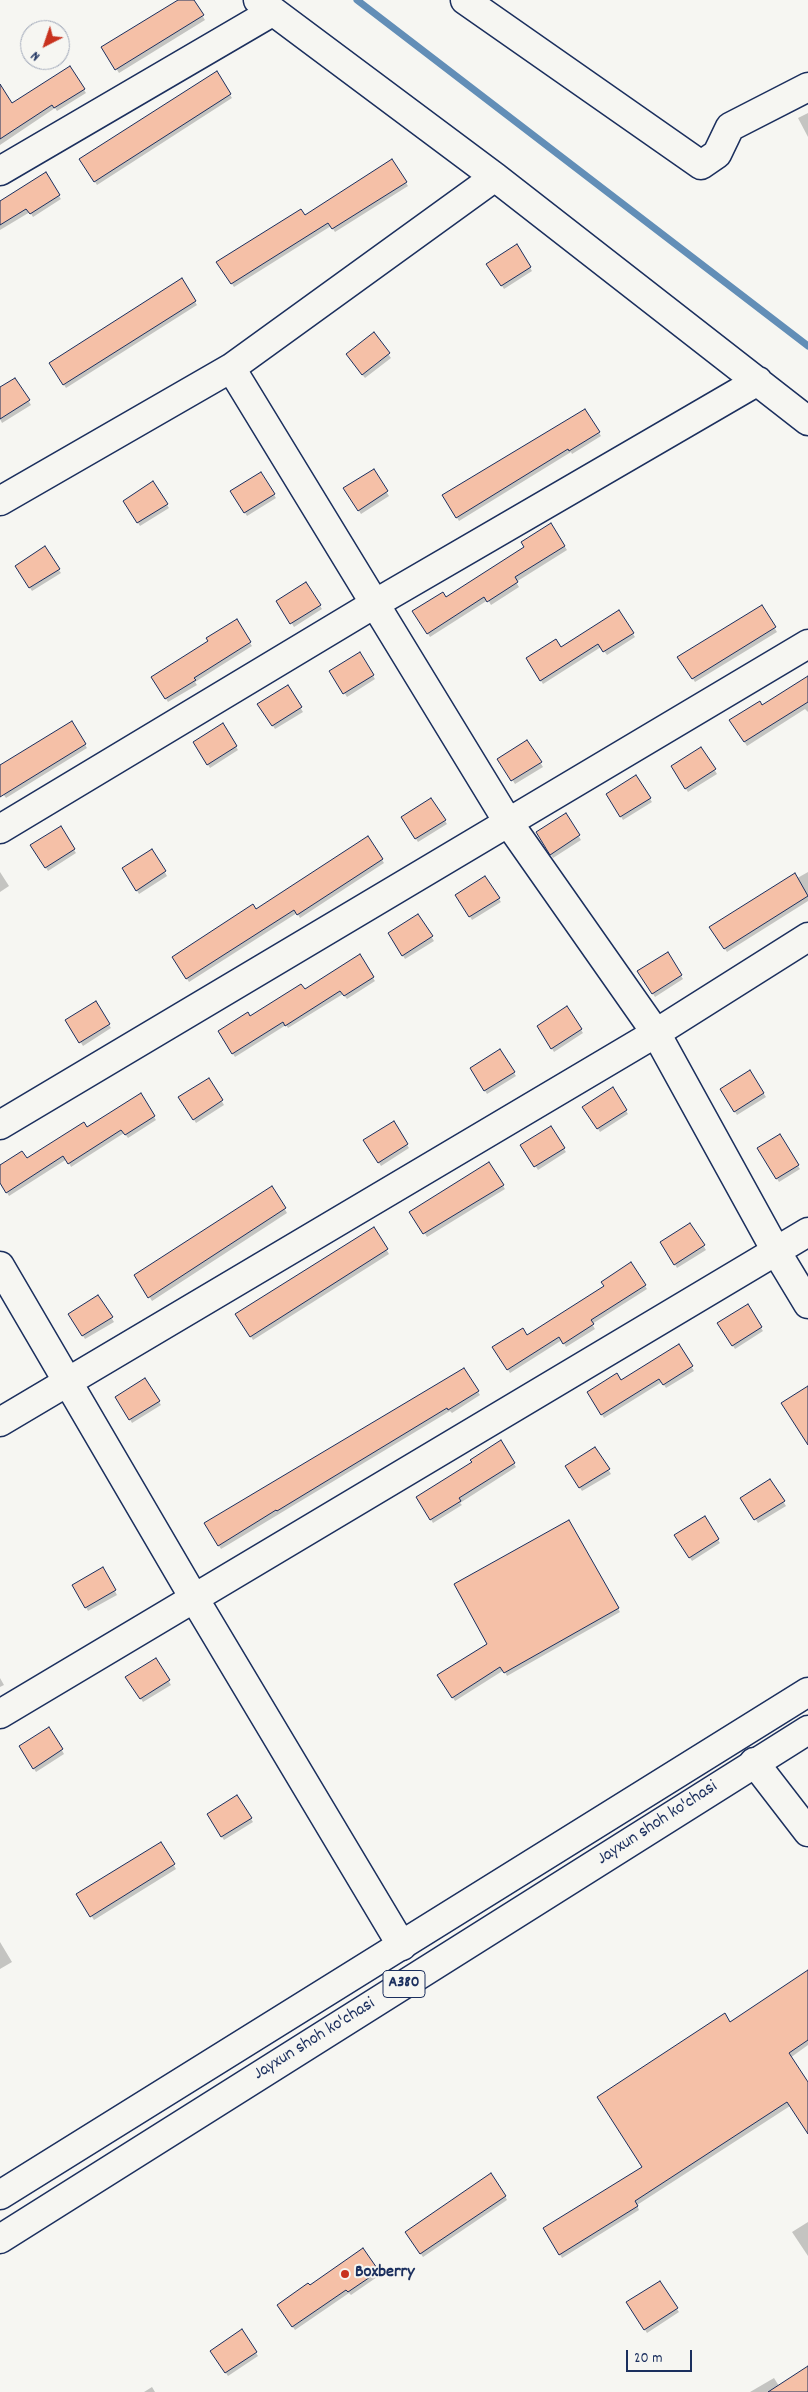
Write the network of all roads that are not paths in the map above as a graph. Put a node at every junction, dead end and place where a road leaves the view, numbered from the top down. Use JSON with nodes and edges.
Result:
{"nodes":[{"id":1,"x":465,"y":0,"type":"edge"},
{"id":2,"x":265,"y":6,"type":"edge"},
{"id":3,"x":808,"y":87,"type":"edge"},
{"id":4,"x":0,"y":171,"type":"edge"},
{"id":5,"x":495,"y":177,"type":"junction"},
{"id":6,"x":231,"y":368,"type":"junction"},
{"id":7,"x":758,"y":381,"type":"junction"},
{"id":8,"x":808,"y":422,"type":"edge"},
{"id":9,"x":0,"y":502,"type":"edge"},
{"id":10,"x":376,"y":603,"type":"junction"},
{"id":11,"x":808,"y":644,"type":"edge"},
{"id":12,"x":508,"y":822,"type":"junction"},
{"id":13,"x":0,"y":829,"type":"edge"},
{"id":14,"x":808,"y":937,"type":"edge"},
{"id":15,"x":656,"y":1033,"type":"junction"},
{"id":16,"x":0,"y":1124,"type":"edge"},
{"id":17,"x":808,"y":1232,"type":"edge"},
{"id":18,"x":776,"y":1251,"type":"junction"},
{"id":19,"x":0,"y":1266,"type":"edge"},
{"id":20,"x":808,"y":1304,"type":"edge"},
{"id":21,"x":68,"y":1384,"type":"junction"},
{"id":22,"x":0,"y":1422,"type":"edge"},
{"id":23,"x":194,"y":1598,"type":"junction"},
{"id":24,"x":808,"y":1692,"type":"edge"},
{"id":25,"x":0,"y":1714,"type":"edge"},
{"id":26,"x":808,"y":1730,"type":"edge"},
{"id":27,"x":754,"y":1762,"type":"junction"},
{"id":28,"x":808,"y":1832,"type":"edge"},
{"id":29,"x":402,"y":1946,"type":"junction"},
{"id":30,"x":0,"y":2196,"type":"edge"},
{"id":31,"x":0,"y":2239,"type":"edge"}],
"edges":[{"from":1,"to":3,"type":"main road"},
{"from":2,"to":4,"type":"main road"},
{"from":2,"to":5,"type":"main road"},
{"from":5,"to":6,"type":"main road"},
{"from":5,"to":7,"type":"main road"},
{"from":6,"to":9,"type":"main road"},
{"from":6,"to":10,"type":"main road"},
{"from":7,"to":8,"type":"main road"},
{"from":7,"to":10,"type":"main road"},
{"from":10,"to":12,"type":"main road"},
{"from":10,"to":13,"type":"main road"},
{"from":11,"to":12,"type":"main road"},
{"from":12,"to":15,"type":"main road"},
{"from":12,"to":16,"type":"main road"},
{"from":14,"to":15,"type":"main road"},
{"from":15,"to":18,"type":"main road"},
{"from":15,"to":21,"type":"main road"},
{"from":17,"to":18,"type":"main road"},
{"from":18,"to":20,"type":"main road"},
{"from":18,"to":23,"type":"main road"},
{"from":19,"to":21,"type":"main road"},
{"from":21,"to":22,"type":"main road"},
{"from":21,"to":23,"type":"main road"},
{"from":23,"to":25,"type":"main road"},
{"from":23,"to":29,"type":"main road"},
{"from":24,"to":29,"type":"main road","name":"Jayxun shoh ko'chasi","number":"A380"},
{"from":26,"to":27,"type":"main road","name":"Jayxun shoh ko'chasi","number":"A380"},
{"from":27,"to":28,"type":"main road"},
{"from":27,"to":31,"type":"main road","name":"Jayxun shoh ko'chasi","number":"A380"},
{"from":29,"to":30,"type":"main road","name":"Jayxun shoh ko'chasi","number":"A380"}]}
